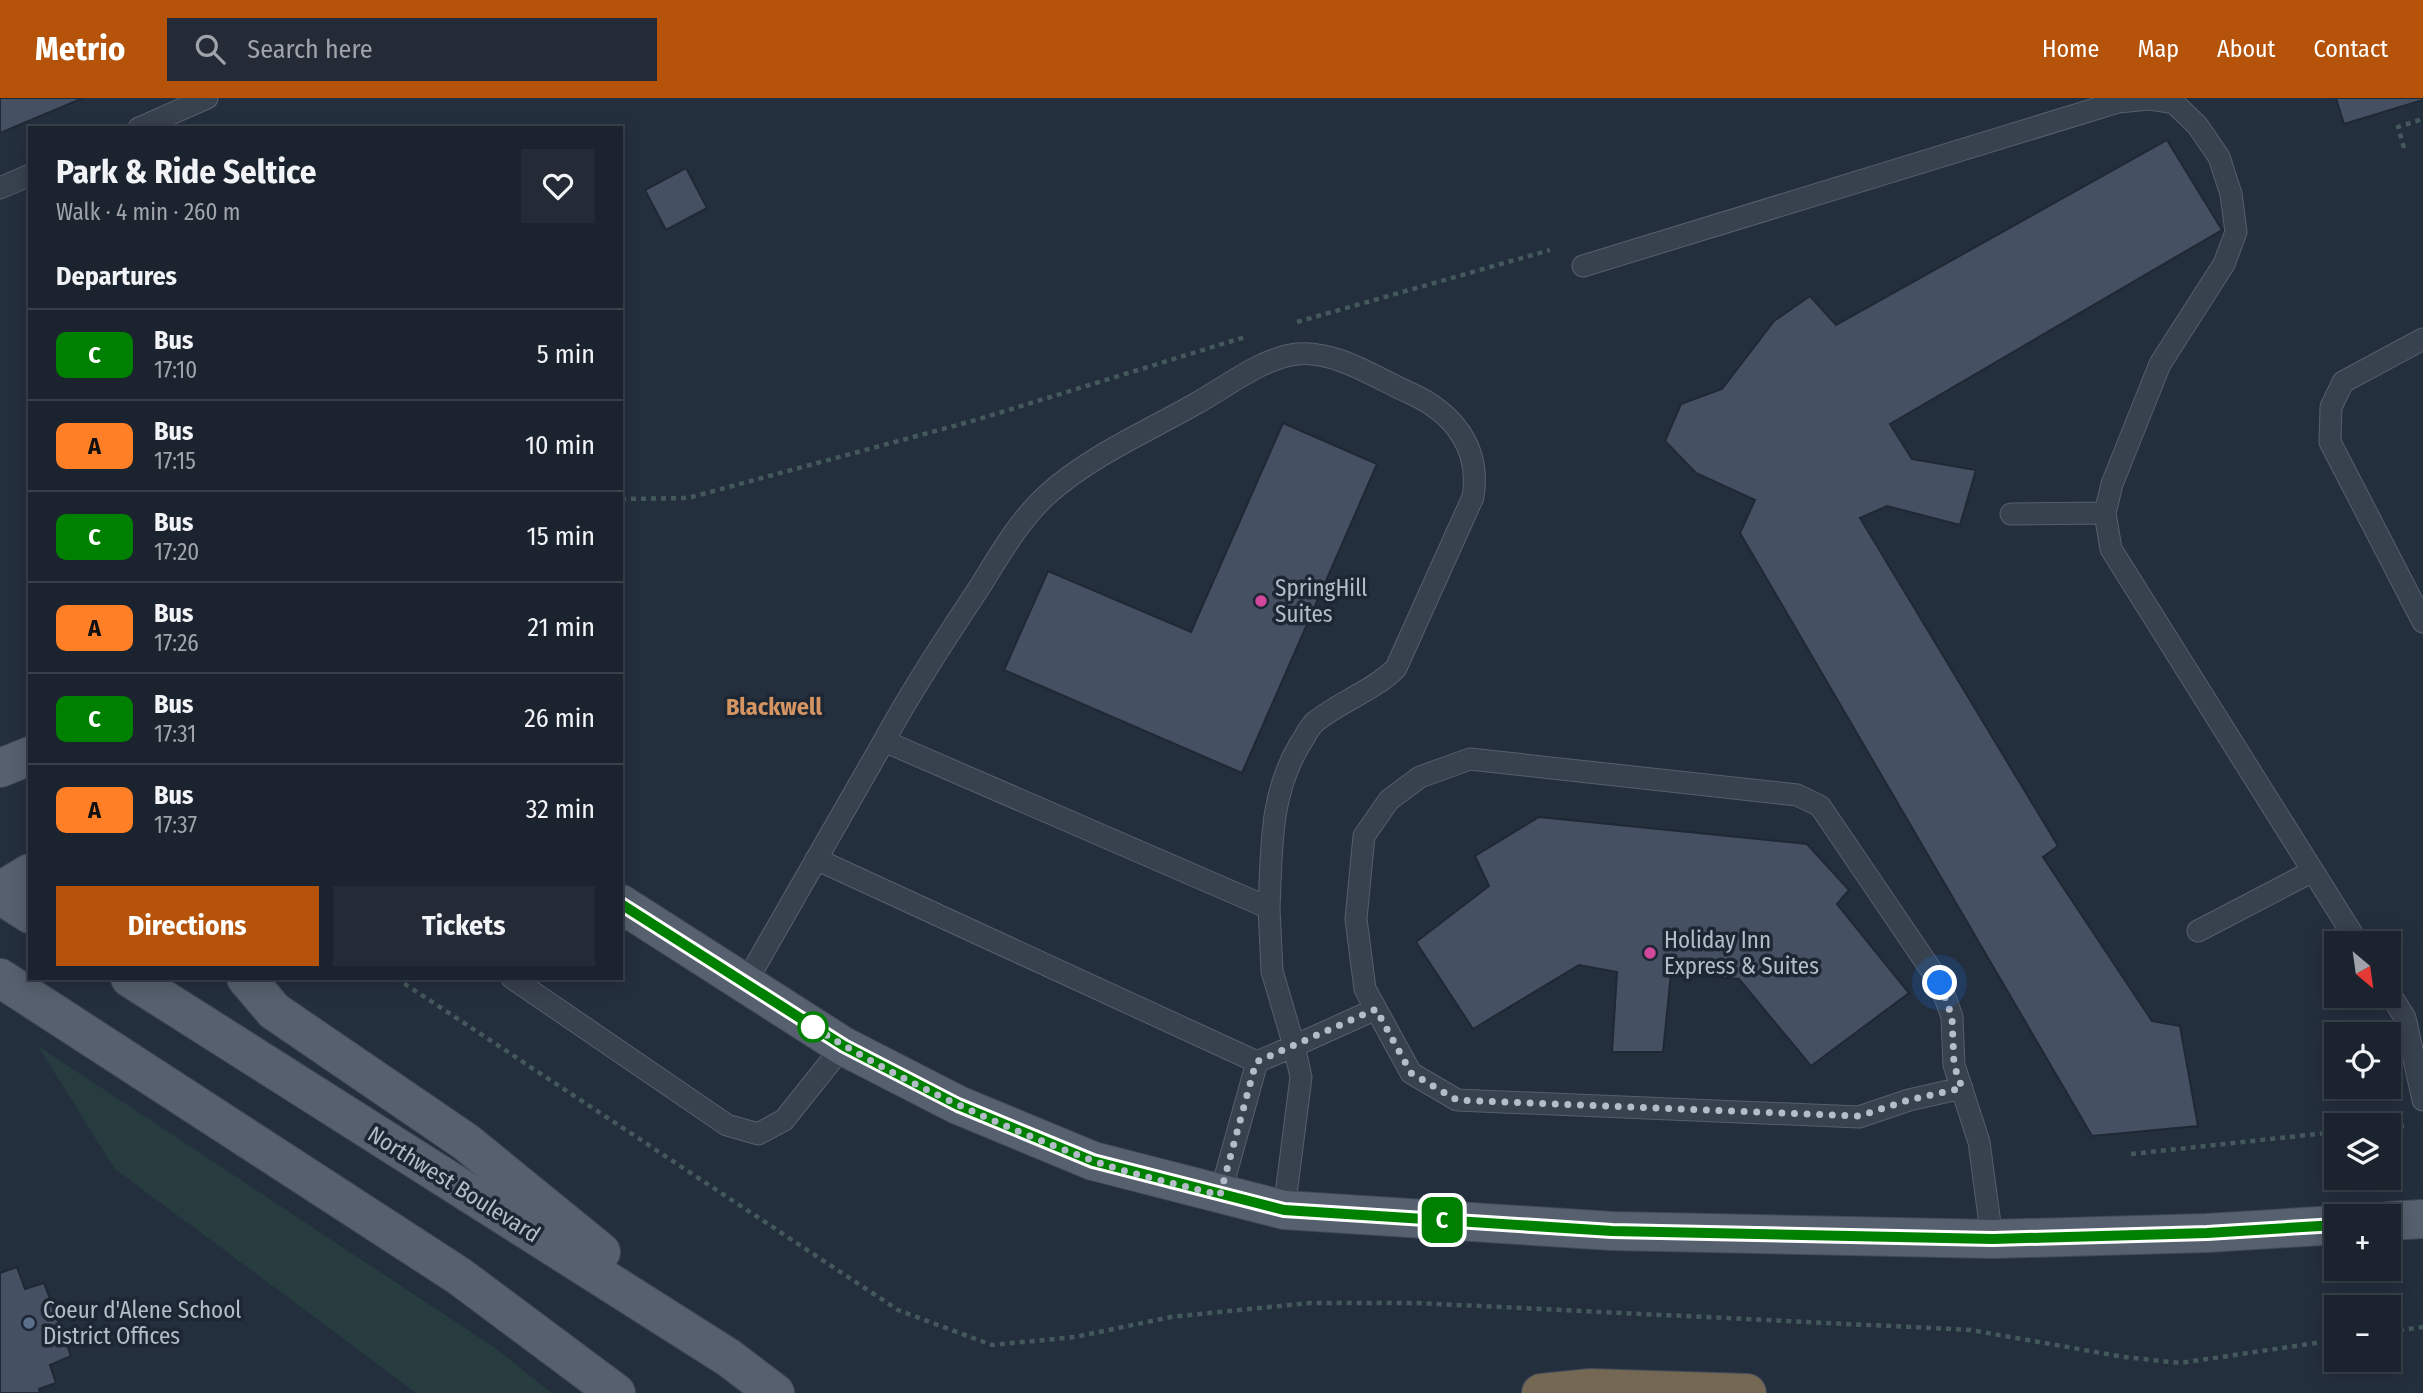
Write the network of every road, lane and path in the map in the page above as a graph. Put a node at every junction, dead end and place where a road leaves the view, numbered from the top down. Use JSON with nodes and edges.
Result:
{"nodes":[{"id":1,"x":207,"y":98,"type":"edge"},
{"id":2,"x":2423,"y":119,"type":"edge"},
{"id":3,"x":144,"y":126,"type":"edge"},
{"id":4,"x":2404,"y":148,"type":"dead end"},
{"id":5,"x":28,"y":176,"type":"edge"},
{"id":6,"x":0,"y":188,"type":"edge"},
{"id":7,"x":1550,"y":250,"type":"dead end"},
{"id":8,"x":1583,"y":266,"type":"dead end"},
{"id":9,"x":1283,"y":326,"type":"dead end"},
{"id":10,"x":1256,"y":334,"type":"dead end"},
{"id":11,"x":2423,"y":340,"type":"edge"},
{"id":12,"x":623,"y":499,"type":"edge"},
{"id":13,"x":2105,"y":513,"type":"junction"},
{"id":14,"x":2011,"y":514,"type":"dead end"},
{"id":15,"x":2423,"y":622,"type":"edge"},
{"id":16,"x":884,"y":741,"type":"junction"},
{"id":17,"x":28,"y":757,"type":"edge"},
{"id":18,"x":0,"y":768,"type":"edge"},
{"id":19,"x":817,"y":859,"type":"junction"},
{"id":20,"x":2313,"y":871,"type":"junction"},
{"id":21,"x":28,"y":874,"type":"edge"},
{"id":22,"x":0,"y":893,"type":"edge"},
{"id":23,"x":623,"y":905,"type":"edge"},
{"id":24,"x":1269,"y":908,"type":"junction"},
{"id":25,"x":28,"y":913,"type":"edge"},
{"id":26,"x":2198,"y":931,"type":"dead end"},
{"id":27,"x":2350,"y":931,"type":"edge"},
{"id":28,"x":0,"y":978,"type":"edge"},
{"id":29,"x":134,"y":980,"type":"edge"},
{"id":30,"x":248,"y":980,"type":"edge"},
{"id":31,"x":399,"y":980,"type":"edge"},
{"id":32,"x":515,"y":980,"type":"edge"},
{"id":33,"x":745,"y":984,"type":"junction"},
{"id":34,"x":2399,"y":1008,"type":"edge"},
{"id":35,"x":1376,"y":1009,"type":"junction"},
{"id":36,"x":844,"y":1046,"type":"junction"},
{"id":37,"x":1294,"y":1046,"type":"junction"},
{"id":38,"x":1256,"y":1062,"type":"junction"},
{"id":39,"x":1962,"y":1088,"type":"junction"},
{"id":40,"x":2423,"y":1100,"type":"edge"},
{"id":41,"x":2324,"y":1133,"type":"edge"},
{"id":42,"x":2131,"y":1154,"type":"dead end"},
{"id":43,"x":1220,"y":1195,"type":"junction"},
{"id":44,"x":1284,"y":1210,"type":"junction"},
{"id":45,"x":2423,"y":1219,"type":"edge"},
{"id":46,"x":2401,"y":1221,"type":"edge"},
{"id":47,"x":2324,"y":1226,"type":"edge"},
{"id":48,"x":1993,"y":1239,"type":"junction"},
{"id":49,"x":2423,"y":1327,"type":"edge"},
{"id":50,"x":2401,"y":1330,"type":"edge"},
{"id":51,"x":2324,"y":1342,"type":"edge"},
{"id":52,"x":729,"y":1358,"type":"junction"},
{"id":53,"x":616,"y":1393,"type":"edge"},
{"id":54,"x":775,"y":1393,"type":"edge"},
{"id":55,"x":1541,"y":1393,"type":"edge"},
{"id":56,"x":1747,"y":1393,"type":"edge"}],
"edges":[{"from":1,"to":3,"type":"lane"},
{"from":2,"to":4,"type":"path"},
{"from":5,"to":6,"type":"lane"},
{"from":7,"to":9,"type":"path"},
{"from":8,"to":13,"type":"lane"},
{"from":10,"to":12,"type":"path"},
{"from":11,"to":15,"type":"lane"},
{"from":13,"to":14,"type":"lane"},
{"from":13,"to":20,"type":"lane"},
{"from":16,"to":19,"type":"lane"},
{"from":16,"to":24,"type":"lane"},
{"from":16,"to":24,"type":"lane"},
{"from":17,"to":18,"type":"main road"},
{"from":19,"to":33,"type":"lane"},
{"from":19,"to":38,"type":"lane"},
{"from":20,"to":26,"type":"lane"},
{"from":20,"to":27,"type":"lane"},
{"from":21,"to":22,"type":"main road"},
{"from":22,"to":25,"type":"main road"},
{"from":23,"to":33,"type":"main road"},
{"from":24,"to":37,"type":"lane"},
{"from":28,"to":53,"type":"main road"},
{"from":29,"to":52,"type":"main road","name":"Northwest Boulevard"},
{"from":30,"to":52,"type":"main road"},
{"from":31,"to":51,"type":"path"},
{"from":32,"to":36,"type":"lane"},
{"from":33,"to":36,"type":"main road"},
{"from":34,"to":40,"type":"lane"},
{"from":35,"to":37,"type":"lane"},
{"from":35,"to":39,"type":"lane"},
{"from":35,"to":39,"type":"lane"},
{"from":36,"to":43,"type":"main road"},
{"from":37,"to":38,"type":"lane"},
{"from":37,"to":44,"type":"lane"},
{"from":38,"to":43,"type":"lane"},
{"from":39,"to":48,"type":"lane"},
{"from":41,"to":42,"type":"path"},
{"from":43,"to":44,"type":"main road"},
{"from":44,"to":48,"type":"main road"},
{"from":45,"to":46,"type":"main road"},
{"from":47,"to":48,"type":"main road"},
{"from":49,"to":50,"type":"path"},
{"from":52,"to":54,"type":"main road","name":"Northwest Boulevard"},
{"from":55,"to":56,"type":"highway"}]}
